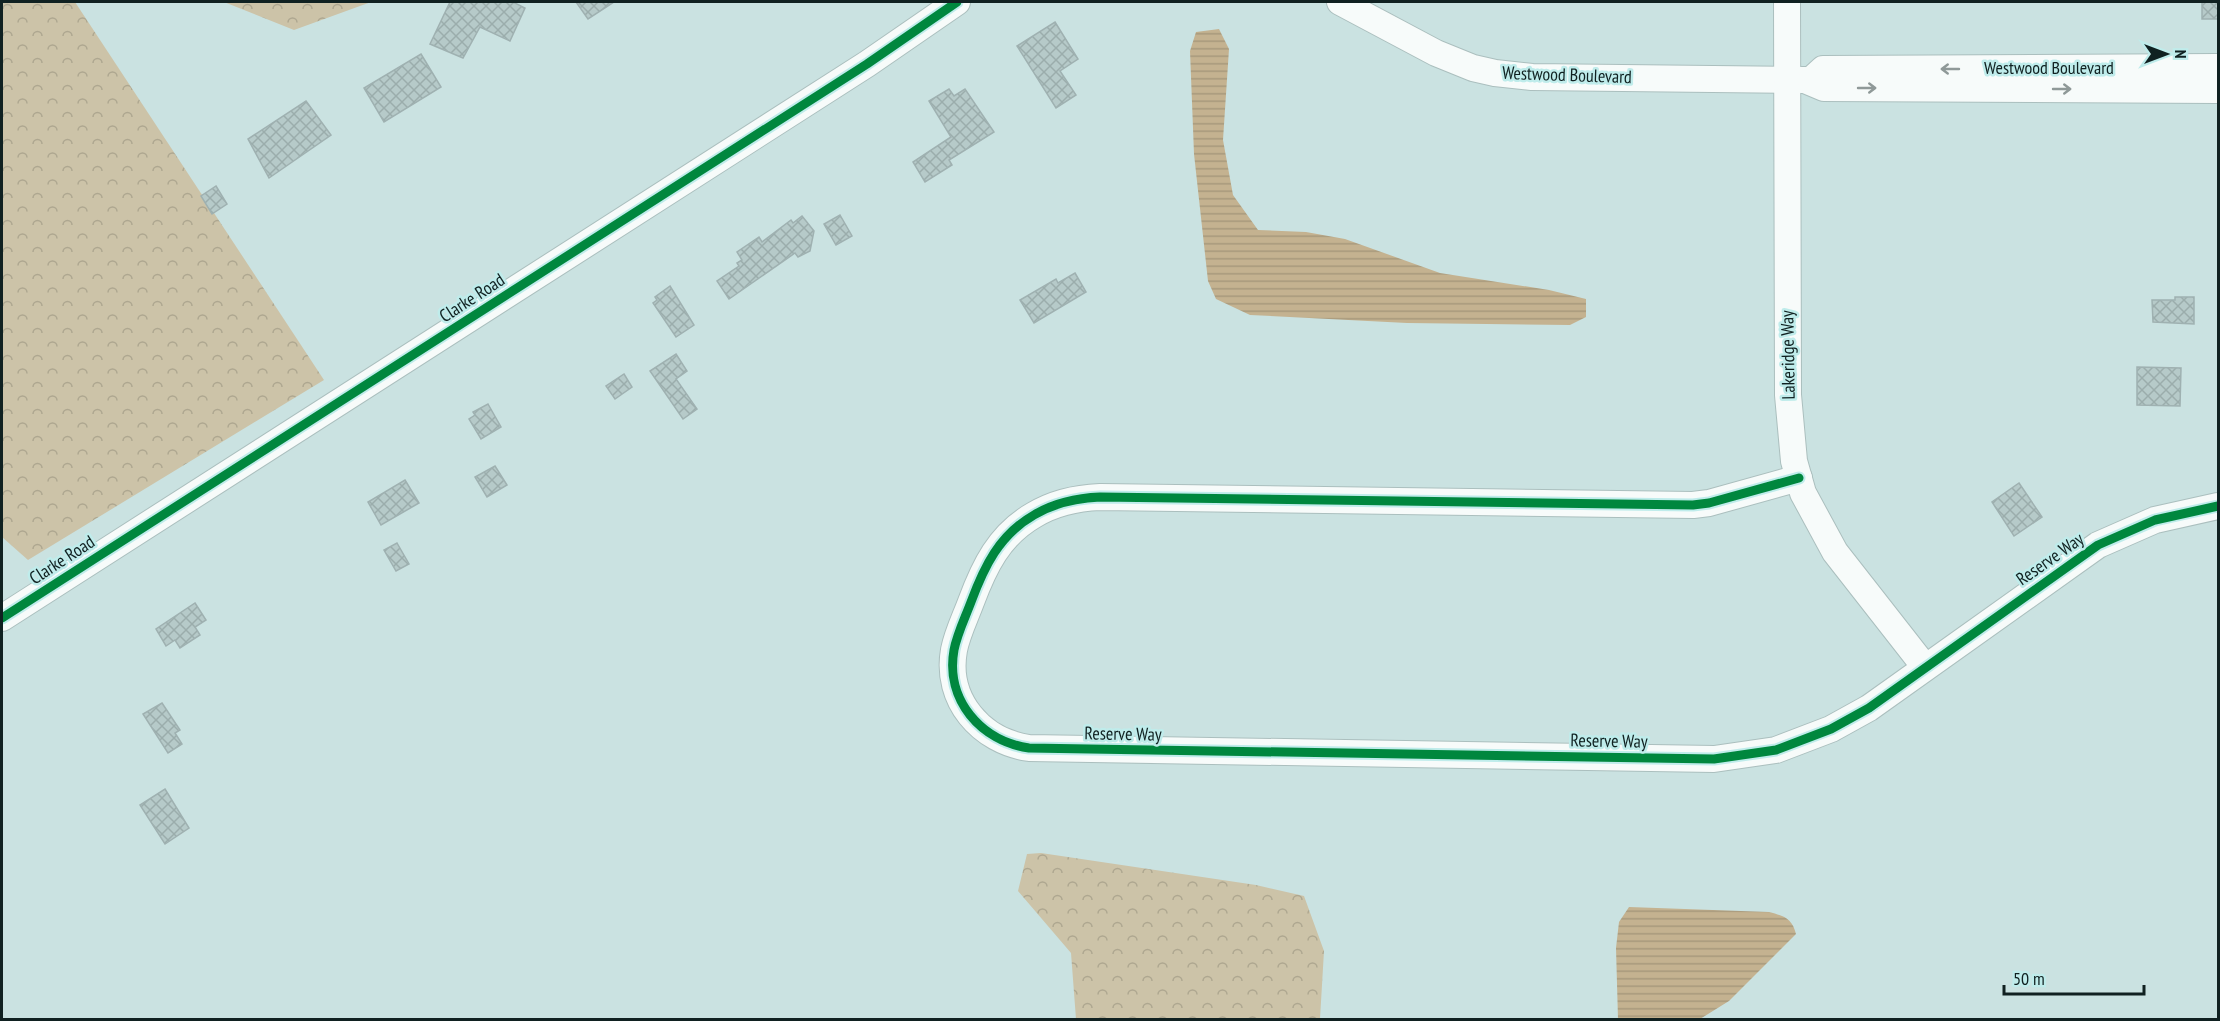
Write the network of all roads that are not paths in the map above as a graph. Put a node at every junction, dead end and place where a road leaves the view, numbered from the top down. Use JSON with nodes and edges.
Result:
{"nodes":[{"id":1,"x":957,"y":2,"type":"edge"},
{"id":2,"x":1340,"y":2,"type":"edge"},
{"id":3,"x":1787,"y":2,"type":"edge"},
{"id":4,"x":2218,"y":67,"type":"edge"},
{"id":5,"x":1798,"y":80,"type":"junction"},
{"id":6,"x":2218,"y":90,"type":"edge"},
{"id":7,"x":1799,"y":478,"type":"junction"},
{"id":8,"x":2218,"y":506,"type":"edge"},
{"id":9,"x":2,"y":618,"type":"edge"},
{"id":10,"x":1925,"y":667,"type":"junction"}],
"edges":[{"from":1,"to":9,"type":"street","name":"Clarke Road"},
{"from":2,"to":5,"type":"street","name":"Westwood Boulevard"},
{"from":3,"to":5,"type":"street","name":"Lakeridge Way"},
{"from":4,"to":5,"type":"street","name":"Westwood Boulevard","one_way":true},
{"from":5,"to":6,"type":"street","name":"Westwood Boulevard","one_way":true},
{"from":5,"to":7,"type":"street","name":"Lakeridge Way"},
{"from":7,"to":10,"type":"street","name":"Lakeridge Way"},
{"from":7,"to":10,"type":"street","name":"Reserve Way"},
{"from":8,"to":10,"type":"street","name":"Reserve Way"}]}
